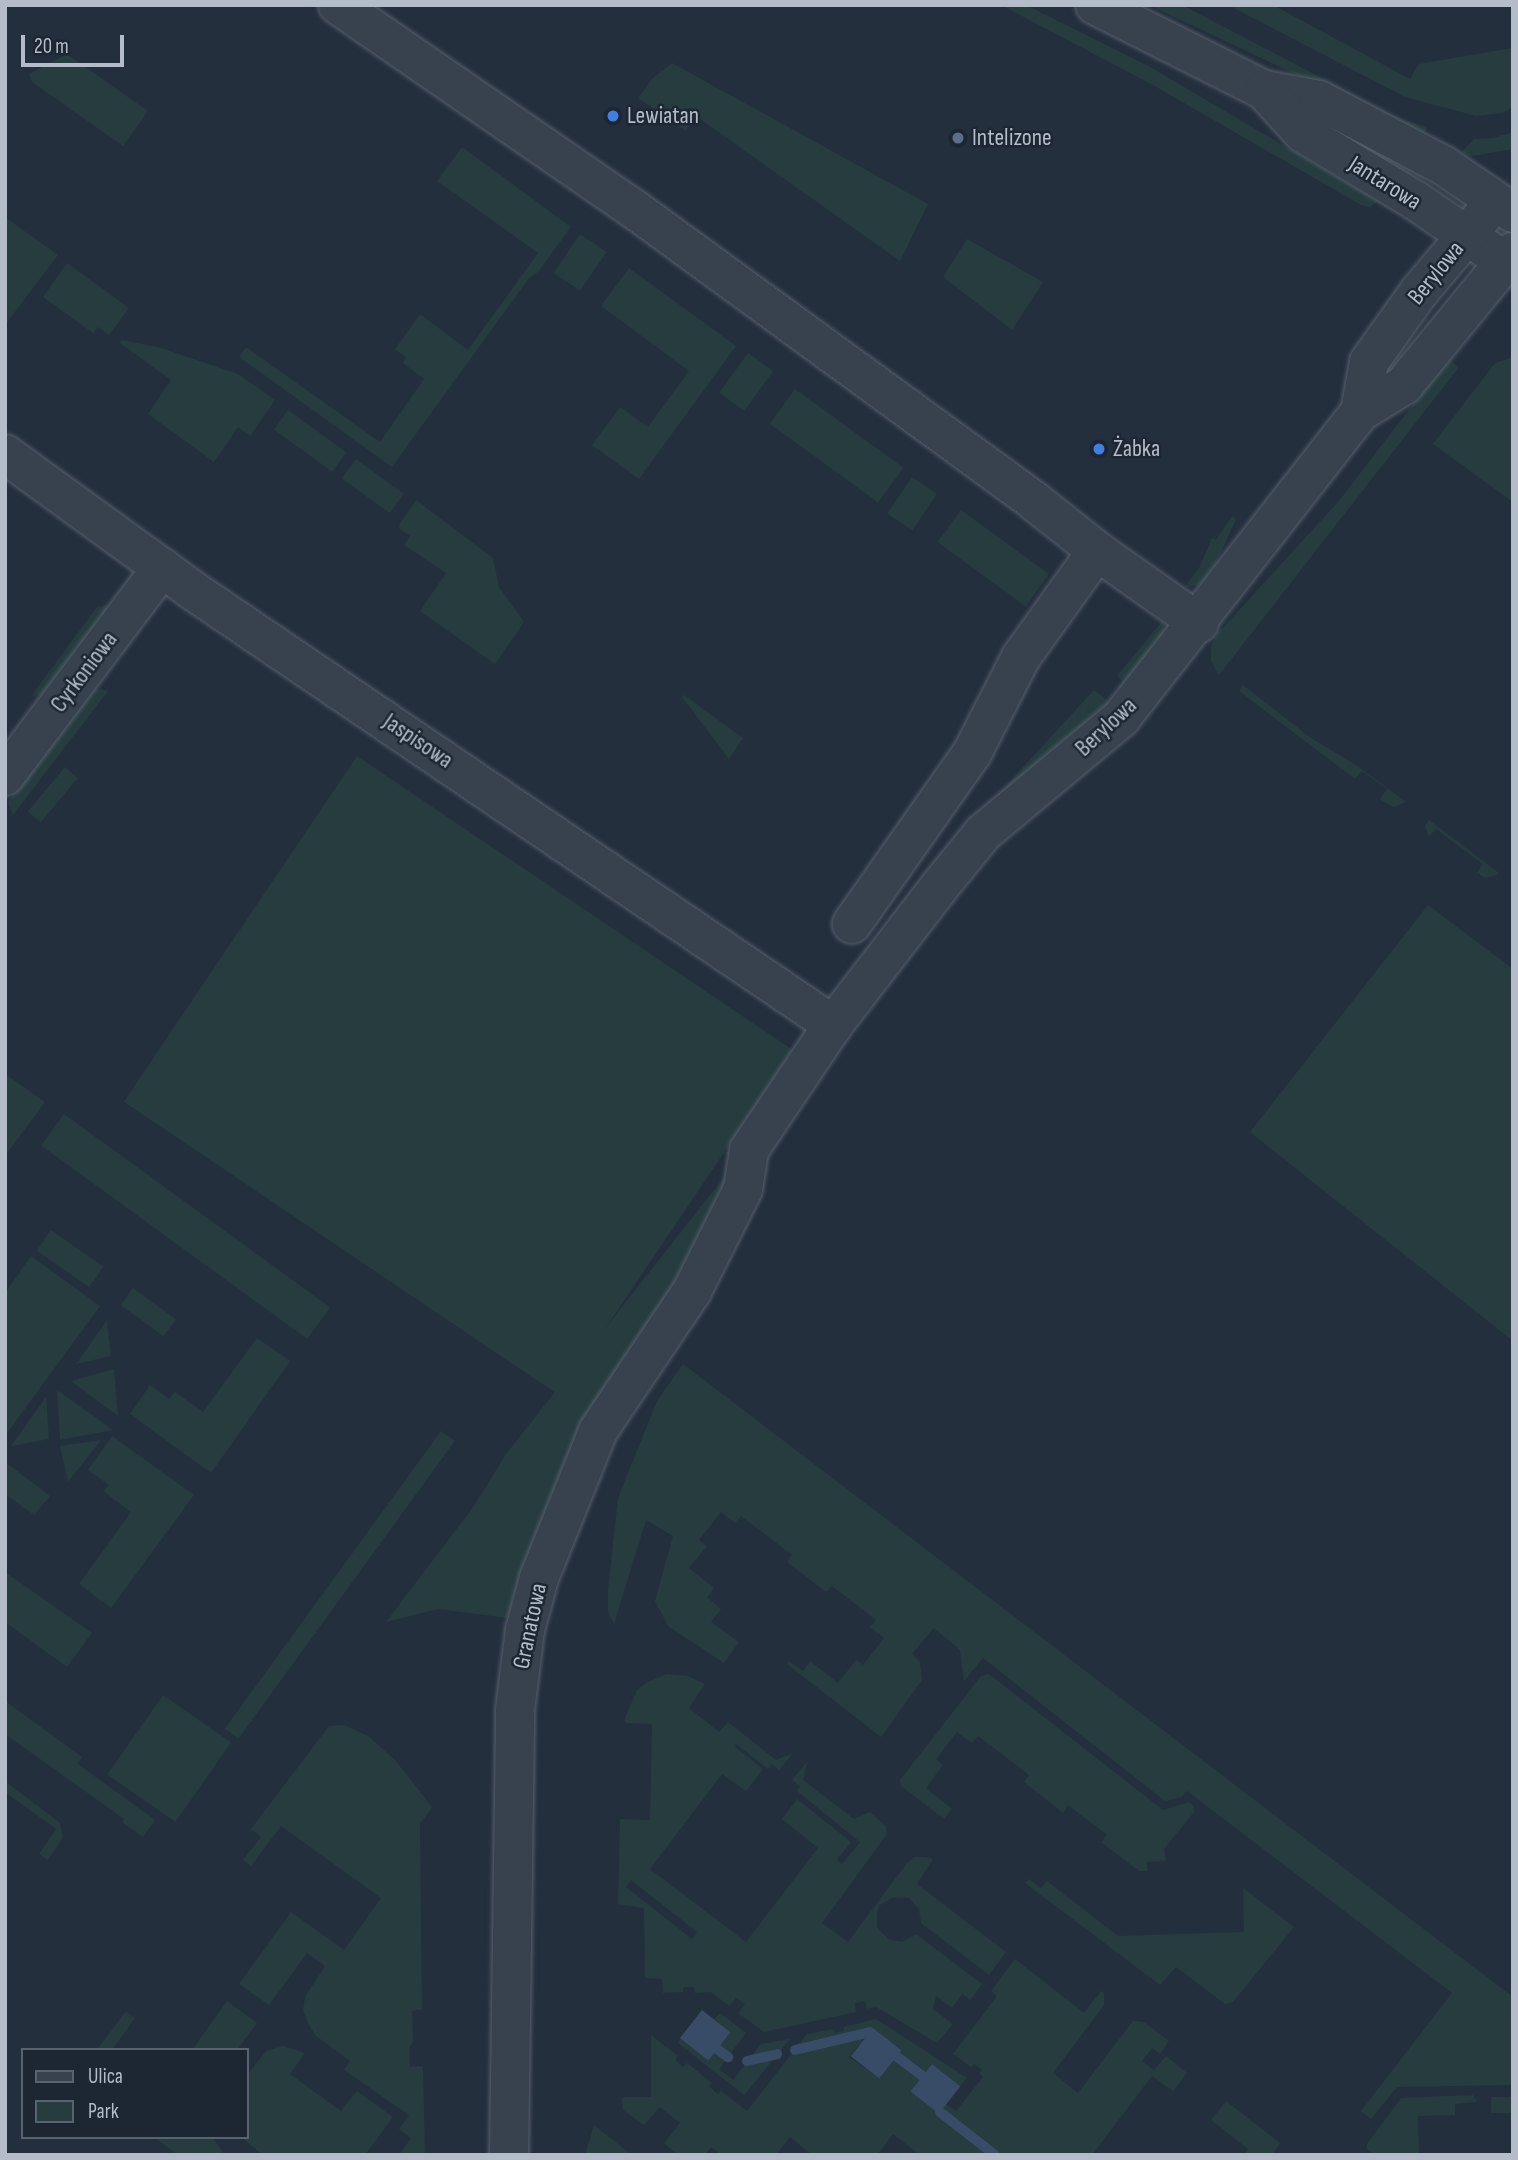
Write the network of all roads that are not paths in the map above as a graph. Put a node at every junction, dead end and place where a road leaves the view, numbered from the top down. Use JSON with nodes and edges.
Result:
{"nodes":[{"id":1,"x":338,"y":5,"type":"edge"},
{"id":2,"x":1095,"y":5,"type":"edge"},
{"id":3,"x":1264,"y":90,"type":"junction"},
{"id":4,"x":1507,"y":198,"type":"edge"},
{"id":5,"x":1467,"y":236,"type":"junction"},
{"id":6,"x":1510,"y":260,"type":"edge"},
{"id":7,"x":1360,"y":412,"type":"junction"},
{"id":8,"x":5,"y":454,"type":"edge"},
{"id":9,"x":1097,"y":551,"type":"junction"},
{"id":10,"x":162,"y":568,"type":"junction"},
{"id":11,"x":1199,"y":623,"type":"junction"},
{"id":12,"x":5,"y":776,"type":"edge"},
{"id":13,"x":852,"y":925,"type":"dead end"},
{"id":14,"x":833,"y":1025,"type":"junction"},
{"id":15,"x":749,"y":1150,"type":"joint"},
{"id":16,"x":509,"y":2155,"type":"edge"}],
"edges":[{"from":1,"to":9,"type":"street"},
{"from":2,"to":3,"type":"street","name":"Jantarowa"},
{"from":3,"to":4,"type":"street","name":"Jantarowa"},
{"from":3,"to":5,"type":"street","name":"Jantarowa"},
{"from":4,"to":5,"type":"street","name":"Berylowa"},
{"from":5,"to":6,"type":"street","name":"Jantarowa"},
{"from":5,"to":7,"type":"street","name":"Berylowa"},
{"from":6,"to":7,"type":"street","name":"Berylowa"},
{"from":7,"to":11,"type":"street","name":"Berylowa"},
{"from":8,"to":10,"type":"street","name":"Jaspisowa"},
{"from":9,"to":11,"type":"street"},
{"from":9,"to":13,"type":"street"},
{"from":10,"to":12,"type":"street","name":"Cyrkoniowa"},
{"from":10,"to":14,"type":"street","name":"Jaspisowa"},
{"from":11,"to":14,"type":"street","name":"Berylowa"},
{"from":14,"to":15,"type":"street","name":"Berylowa"},
{"from":15,"to":16,"type":"street","name":"Granatowa"}]}
